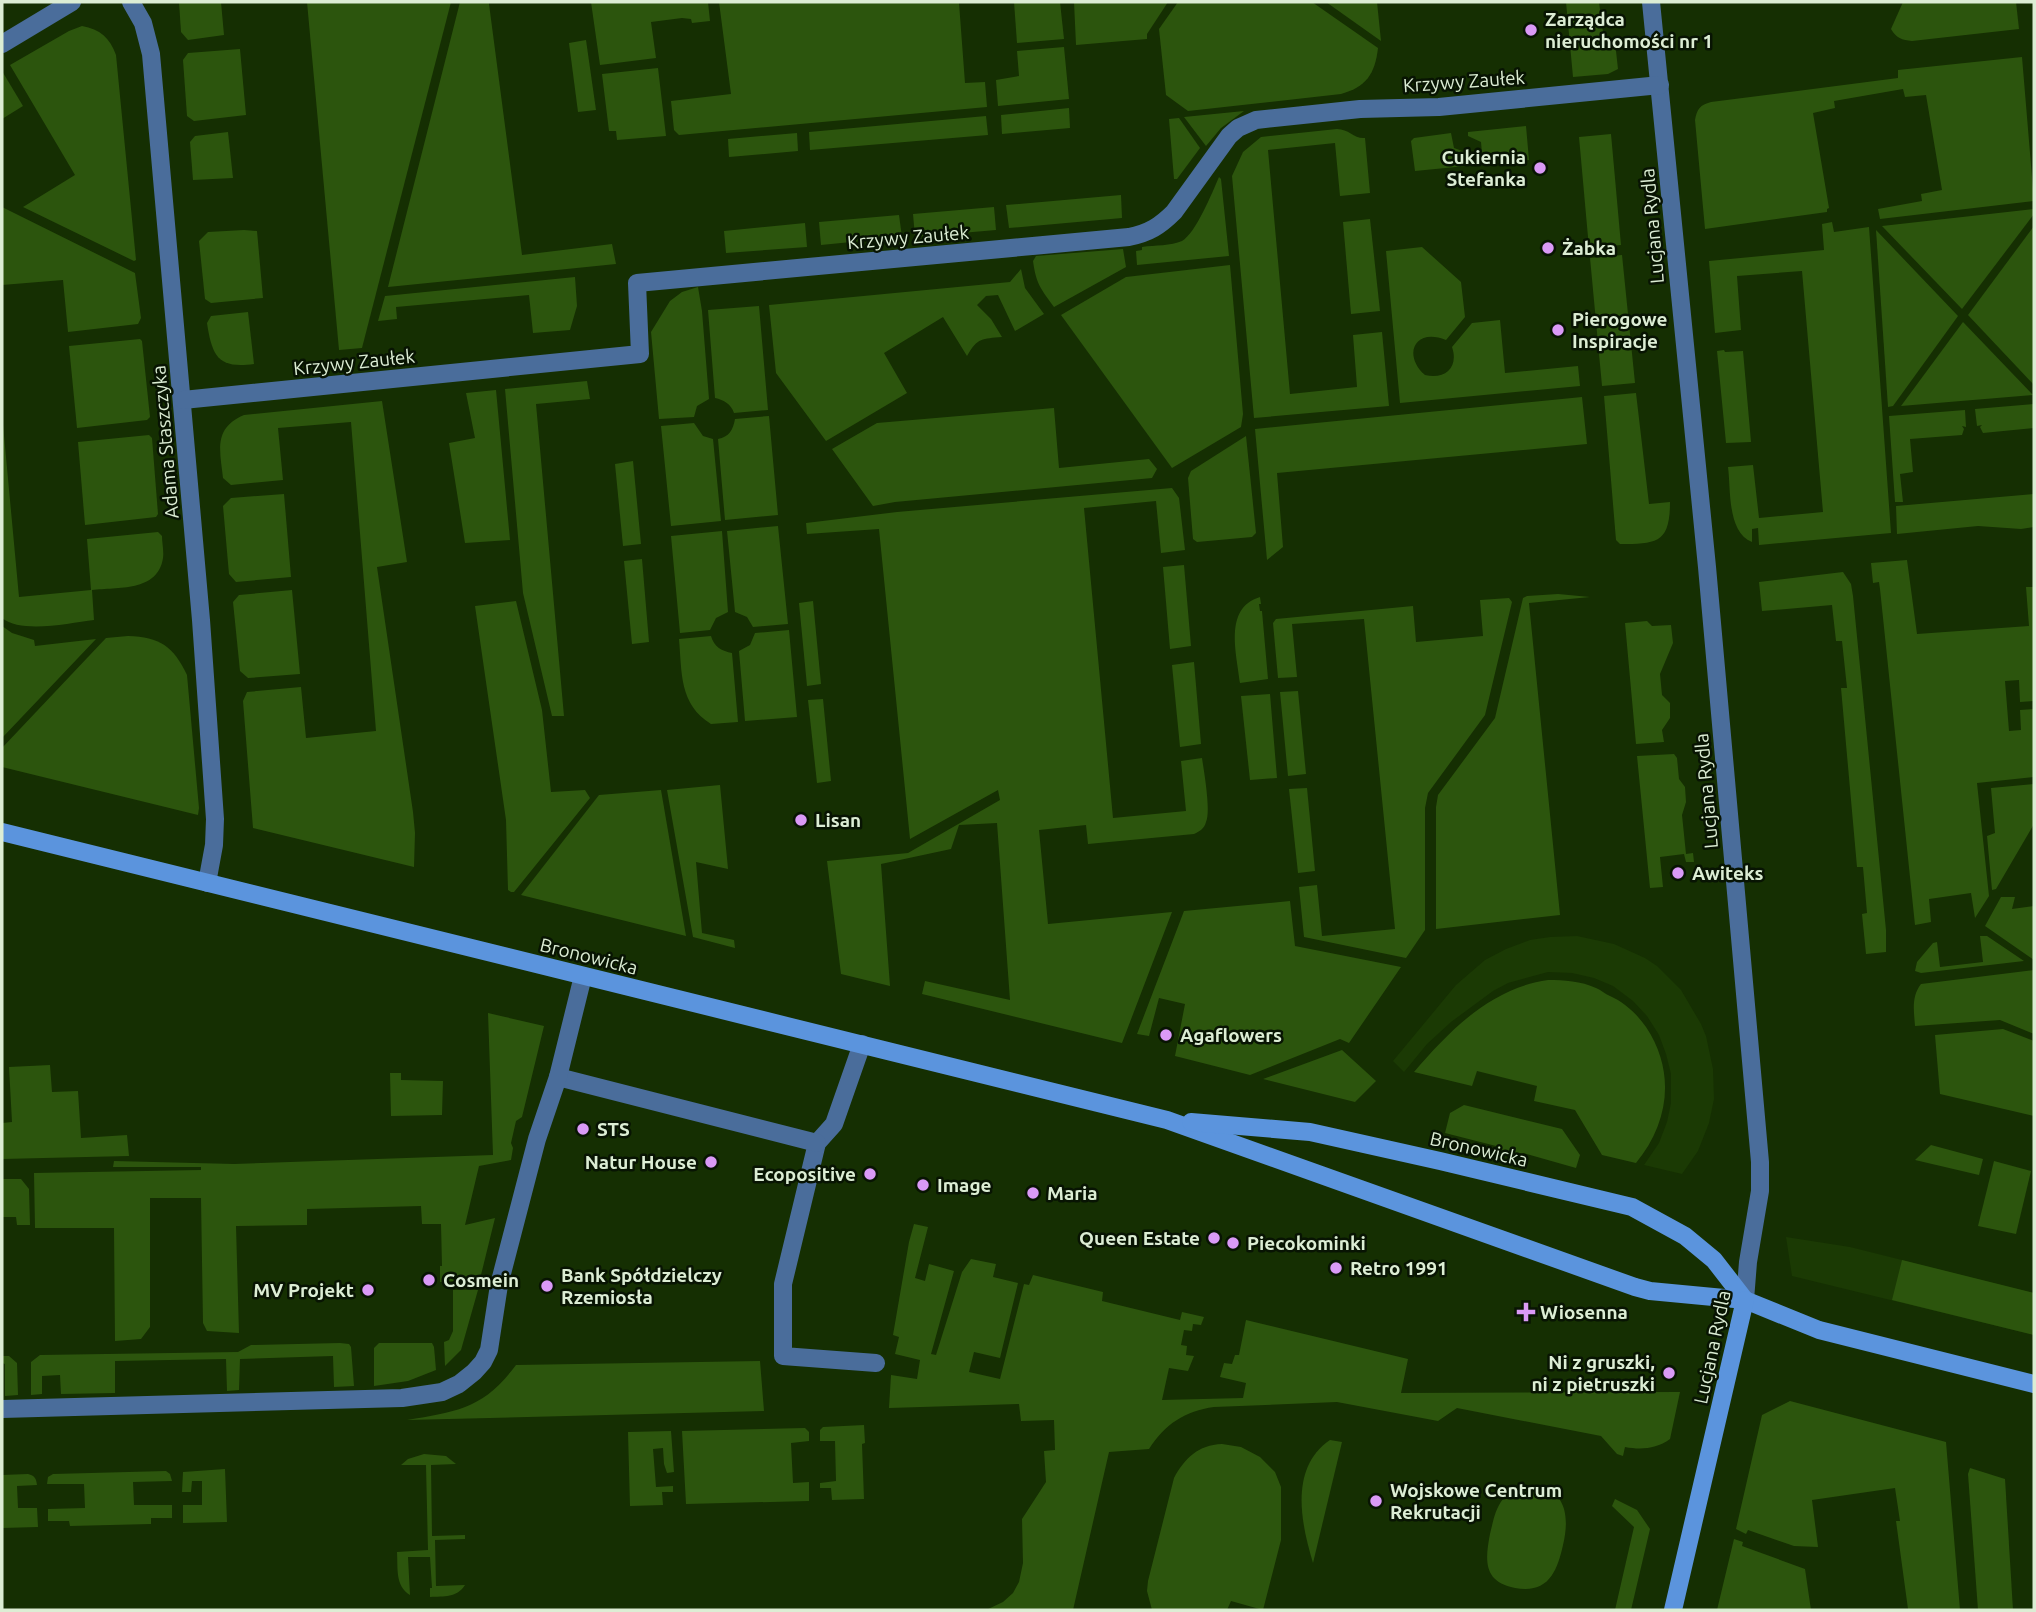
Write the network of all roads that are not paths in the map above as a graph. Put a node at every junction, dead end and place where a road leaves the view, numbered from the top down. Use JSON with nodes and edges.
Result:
{"nodes":[{"id":1,"x":72,"y":2,"type":"edge"},
{"id":2,"x":131,"y":2,"type":"edge"},
{"id":3,"x":1651,"y":2,"type":"edge"},
{"id":4,"x":2,"y":44,"type":"edge"},
{"id":5,"x":1660,"y":85,"type":"junction"},
{"id":6,"x":183,"y":400,"type":"junction"},
{"id":7,"x":2,"y":832,"type":"edge"},
{"id":8,"x":207,"y":883,"type":"junction"},
{"id":9,"x":583,"y":976,"type":"junction"},
{"id":10,"x":862,"y":1044,"type":"junction"},
{"id":11,"x":558,"y":1077,"type":"junction"},
{"id":12,"x":1167,"y":1120,"type":"junction"},
{"id":13,"x":817,"y":1143,"type":"junction"},
{"id":14,"x":1745,"y":1300,"type":"junction"},
{"id":15,"x":876,"y":1363,"type":"dead end"},
{"id":16,"x":2034,"y":1384,"type":"edge"},
{"id":17,"x":2,"y":1409,"type":"edge"},
{"id":18,"x":1673,"y":1610,"type":"edge"}],
"edges":[{"from":1,"to":4,"type":"street"},
{"from":2,"to":6,"type":"street","name":"Adama Staszczyka"},
{"from":3,"to":5,"type":"street","name":"Lucjana Rydla"},
{"from":5,"to":6,"type":"street","name":"Krzywy Zaułek"},
{"from":5,"to":14,"type":"street","name":"Lucjana Rydla"},
{"from":6,"to":8,"type":"street","name":"Adama Staszczyka"},
{"from":7,"to":8,"type":"street","name":"Bronowicka"},
{"from":8,"to":9,"type":"street","name":"Bronowicka"},
{"from":9,"to":10,"type":"street","name":"Bronowicka"},
{"from":9,"to":11,"type":"street"},
{"from":10,"to":12,"type":"street","name":"Bronowicka"},
{"from":10,"to":13,"type":"street"},
{"from":11,"to":13,"type":"street"},
{"from":11,"to":17,"type":"street"},
{"from":12,"to":14,"type":"street","name":"Bronowicka"},
{"from":12,"to":14,"type":"street","name":"Bronowicka"},
{"from":13,"to":15,"type":"street"},
{"from":14,"to":16,"type":"street","name":"Bronowicka"},
{"from":14,"to":18,"type":"street","name":"Lucjana Rydla"}]}
